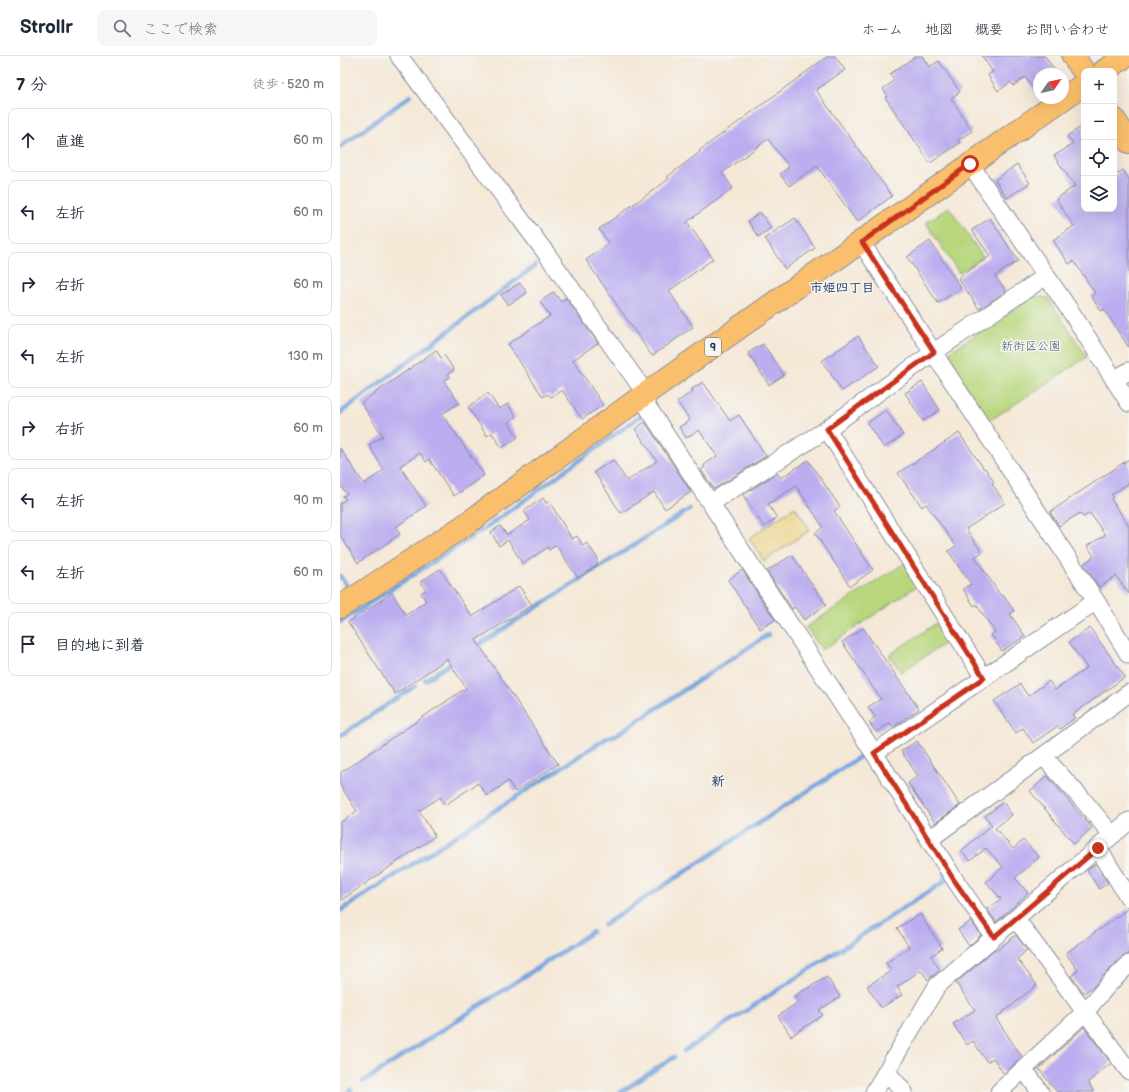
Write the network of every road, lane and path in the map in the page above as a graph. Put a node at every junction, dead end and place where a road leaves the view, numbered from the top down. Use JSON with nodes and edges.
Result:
{"nodes":[{"id":1,"x":399,"y":56,"type":"edge"},
{"id":2,"x":1073,"y":56,"type":"edge"},
{"id":3,"x":1126,"y":56,"type":"edge"},
{"id":4,"x":1081,"y":68,"type":"edge"},
{"id":5,"x":1108,"y":68,"type":"edge"},
{"id":6,"x":1081,"y":86,"type":"edge"},
{"id":7,"x":1117,"y":124,"type":"edge"},
{"id":8,"x":1129,"y":142,"type":"edge"},
{"id":9,"x":970,"y":164,"type":"junction"},
{"id":10,"x":862,"y":242,"type":"junction"},
{"id":11,"x":1046,"y":276,"type":"junction"},
{"id":12,"x":934,"y":352,"type":"junction"},
{"id":13,"x":1129,"y":371,"type":"edge"},
{"id":14,"x":1114,"y":380,"type":"junction"},
{"id":15,"x":644,"y":396,"type":"junction"},
{"id":16,"x":1129,"y":403,"type":"edge"},
{"id":17,"x":827,"y":429,"type":"junction"},
{"id":18,"x":711,"y":503,"type":"junction"},
{"id":19,"x":1096,"y":601,"type":"junction"},
{"id":20,"x":340,"y":607,"type":"edge"},
{"id":21,"x":1129,"y":655,"type":"edge"},
{"id":22,"x":984,"y":678,"type":"junction"},
{"id":23,"x":1129,"y":693,"type":"edge"},
{"id":24,"x":874,"y":753,"type":"junction"},
{"id":25,"x":1044,"y":757,"type":"junction"},
{"id":26,"x":1129,"y":821,"type":"edge"},
{"id":27,"x":1112,"y":835,"type":"junction"},
{"id":28,"x":930,"y":839,"type":"junction"},
{"id":29,"x":1098,"y":848,"type":"junction"},
{"id":30,"x":1127,"y":891,"type":"edge"},
{"id":31,"x":1016,"y":919,"type":"junction"},
{"id":32,"x":994,"y":937,"type":"junction"},
{"id":33,"x":1129,"y":964,"type":"edge"},
{"id":34,"x":1084,"y":1012,"type":"junction"},
{"id":35,"x":1024,"y":1069,"type":"junction"},
{"id":36,"x":886,"y":1071,"type":"junction"},
{"id":37,"x":1129,"y":1071,"type":"edge"},
{"id":38,"x":874,"y":1092,"type":"edge"},
{"id":39,"x":904,"y":1092,"type":"edge"},
{"id":40,"x":999,"y":1092,"type":"edge"},
{"id":41,"x":1040,"y":1092,"type":"edge"}],
"edges":[{"from":1,"to":15,"type":"street"},
{"from":2,"to":4,"type":"main road"},
{"from":3,"to":5,"type":"main road"},
{"from":6,"to":9,"type":"main road","number":"9"},
{"from":7,"to":8,"type":"main road"},
{"from":9,"to":10,"type":"main road","number":"9"},
{"from":9,"to":11,"type":"street"},
{"from":10,"to":12,"type":"street"},
{"from":10,"to":15,"type":"main road","number":"9"},
{"from":11,"to":12,"type":"street"},
{"from":11,"to":14,"type":"street"},
{"from":12,"to":17,"type":"street"},
{"from":12,"to":19,"type":"street"},
{"from":13,"to":14,"type":"street"},
{"from":14,"to":16,"type":"street"},
{"from":15,"to":18,"type":"street"},
{"from":15,"to":20,"type":"main road","number":"9"},
{"from":17,"to":18,"type":"street"},
{"from":17,"to":22,"type":"street"},
{"from":18,"to":24,"type":"street"},
{"from":19,"to":21,"type":"street"},
{"from":19,"to":22,"type":"street"},
{"from":22,"to":24,"type":"street"},
{"from":23,"to":25,"type":"street"},
{"from":24,"to":28,"type":"street"},
{"from":25,"to":27,"type":"street"},
{"from":25,"to":28,"type":"street"},
{"from":26,"to":27,"type":"street"},
{"from":27,"to":29,"type":"street"},
{"from":28,"to":32,"type":"street"},
{"from":29,"to":30,"type":"street"},
{"from":29,"to":31,"type":"street"},
{"from":31,"to":32,"type":"street"},
{"from":31,"to":34,"type":"street"},
{"from":32,"to":36,"type":"street"},
{"from":33,"to":34,"type":"street"},
{"from":34,"to":35,"type":"street"},
{"from":34,"to":37,"type":"street"},
{"from":35,"to":40,"type":"street"},
{"from":35,"to":41,"type":"street"},
{"from":36,"to":38,"type":"street"},
{"from":36,"to":39,"type":"street"}]}
